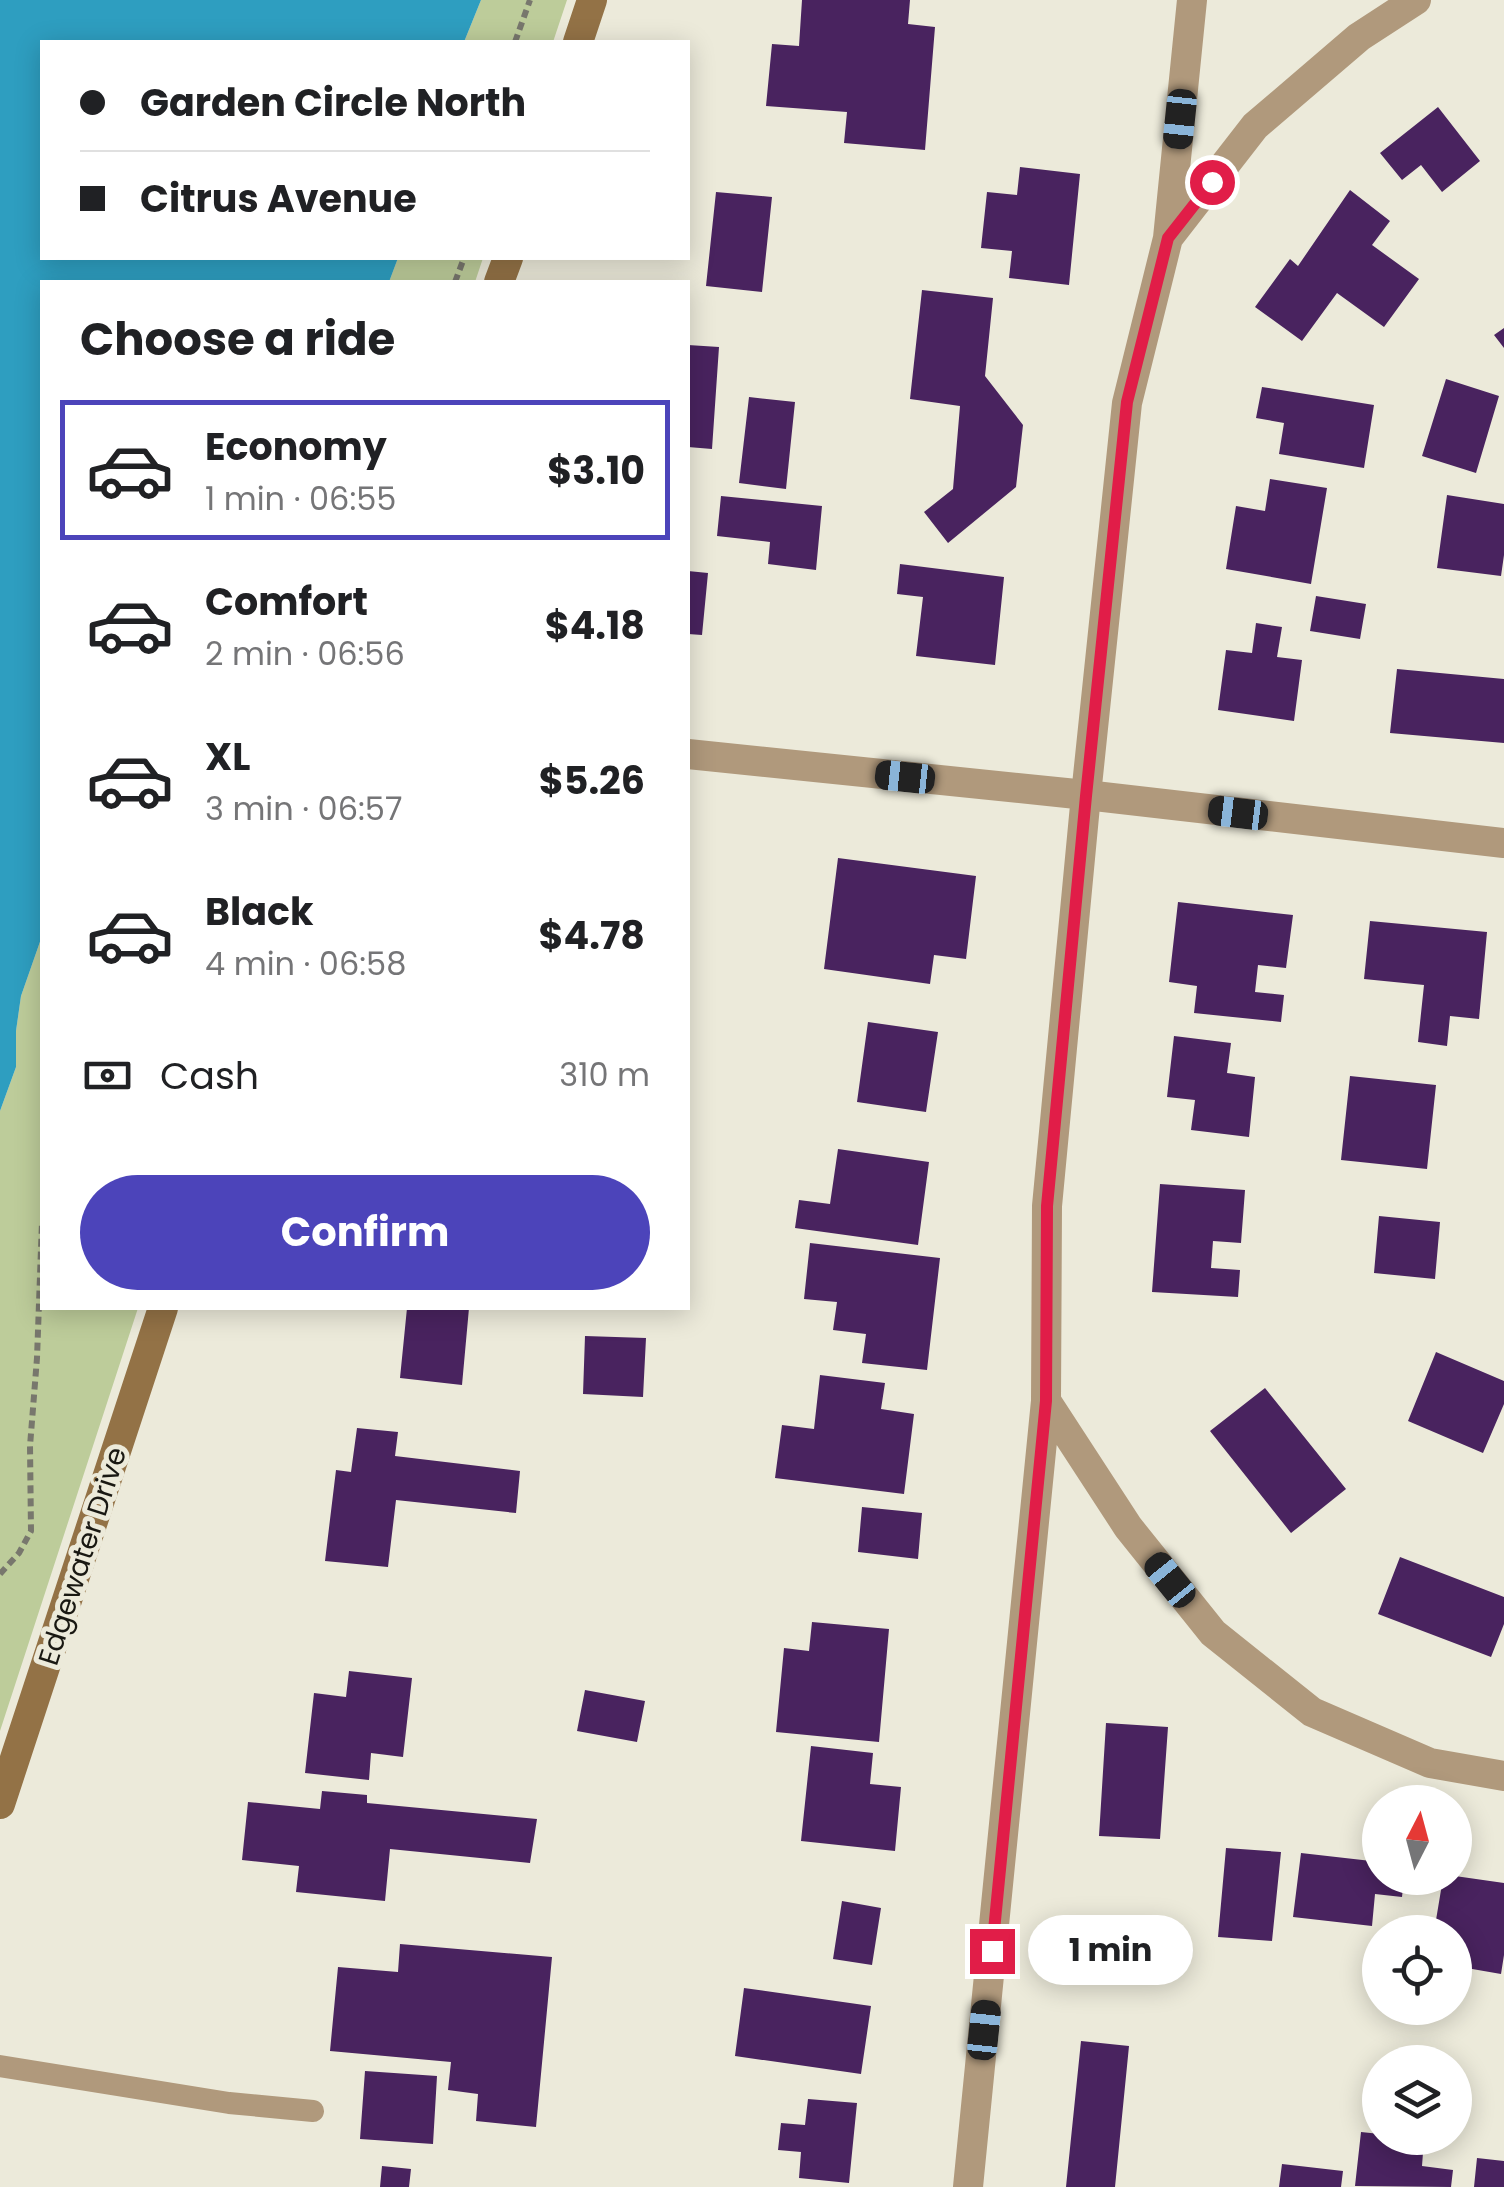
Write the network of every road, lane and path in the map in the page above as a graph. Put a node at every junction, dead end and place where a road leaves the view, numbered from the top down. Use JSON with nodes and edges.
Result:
{"nodes":[{"id":1,"x":530,"y":0,"type":"edge"},
{"id":2,"x":592,"y":0,"type":"edge"},
{"id":3,"x":1192,"y":0,"type":"edge"},
{"id":4,"x":1416,"y":0,"type":"edge"},
{"id":5,"x":516,"y":40,"type":"edge"},
{"id":6,"x":579,"y":40,"type":"edge"},
{"id":7,"x":1168,"y":238,"type":"junction"},
{"id":8,"x":690,"y":754,"type":"edge"},
{"id":9,"x":1086,"y":796,"type":"junction"},
{"id":10,"x":1504,"y":843,"type":"edge"},
{"id":11,"x":40,"y":1276,"type":"edge"},
{"id":12,"x":162,"y":1310,"type":"edge"},
{"id":13,"x":1046,"y":1401,"type":"junction"},
{"id":14,"x":0,"y":1574,"type":"edge"},
{"id":15,"x":1504,"y":1776,"type":"edge"},
{"id":16,"x":0,"y":1804,"type":"edge"},
{"id":17,"x":0,"y":2066,"type":"edge"},
{"id":18,"x":312,"y":2111,"type":"dead end"},
{"id":19,"x":968,"y":2187,"type":"edge"}],
"edges":[{"from":1,"to":5,"type":"path"},
{"from":2,"to":6,"type":"main road"},
{"from":3,"to":7,"type":"street"},
{"from":4,"to":7,"type":"street"},
{"from":7,"to":9,"type":"street"},
{"from":8,"to":9,"type":"street"},
{"from":9,"to":10,"type":"street"},
{"from":9,"to":13,"type":"street"},
{"from":11,"to":14,"type":"path"},
{"from":12,"to":16,"type":"main road","name":"Edgewater Drive"},
{"from":13,"to":15,"type":"street"},
{"from":13,"to":19,"type":"street"},
{"from":17,"to":18,"type":"lane"}]}
